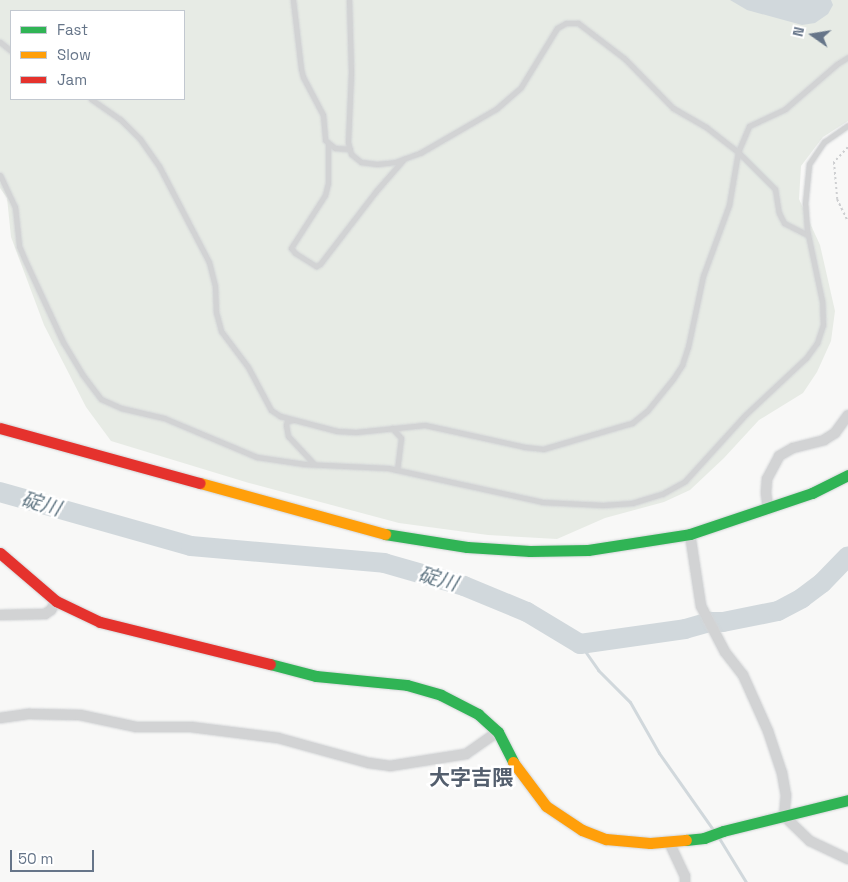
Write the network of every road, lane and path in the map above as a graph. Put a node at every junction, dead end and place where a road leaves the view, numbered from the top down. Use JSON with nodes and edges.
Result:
{"nodes":[{"id":1,"x":293,"y":0,"type":"edge"},
{"id":2,"x":349,"y":0,"type":"edge"},
{"id":3,"x":848,"y":57,"type":"edge"},
{"id":4,"x":92,"y":100,"type":"edge"},
{"id":5,"x":848,"y":125,"type":"edge"},
{"id":6,"x":328,"y":145,"type":"junction"},
{"id":7,"x":848,"y":147,"type":"edge"},
{"id":8,"x":350,"y":149,"type":"junction"},
{"id":9,"x":738,"y":152,"type":"junction"},
{"id":10,"x":404,"y":158,"type":"junction"},
{"id":11,"x":0,"y":175,"type":"edge"},
{"id":12,"x":848,"y":222,"type":"edge"},
{"id":13,"x":808,"y":235,"type":"junction"},
{"id":14,"x":848,"y":415,"type":"edge"},
{"id":15,"x":294,"y":420,"type":"junction"},
{"id":16,"x":0,"y":428,"type":"edge"},
{"id":17,"x":392,"y":428,"type":"junction"},
{"id":18,"x":314,"y":464,"type":"junction"},
{"id":19,"x":397,"y":470,"type":"junction"},
{"id":20,"x":848,"y":475,"type":"edge"},
{"id":21,"x":768,"y":509,"type":"junction"},
{"id":22,"x":690,"y":534,"type":"junction"},
{"id":23,"x":0,"y":553,"type":"edge"},
{"id":24,"x":56,"y":601,"type":"junction"},
{"id":25,"x":0,"y":615,"type":"edge"},
{"id":26,"x":0,"y":718,"type":"edge"},
{"id":27,"x":498,"y":732,"type":"junction"},
{"id":28,"x":848,"y":800,"type":"edge"},
{"id":29,"x":784,"y":816,"type":"junction"},
{"id":30,"x":669,"y":842,"type":"junction"},
{"id":31,"x":848,"y":859,"type":"edge"},
{"id":32,"x":685,"y":882,"type":"edge"}],
"edges":[{"from":1,"to":6,"type":"lane"},
{"from":2,"to":8,"type":"lane"},
{"from":3,"to":9,"type":"lane"},
{"from":4,"to":15,"type":"lane"},
{"from":5,"to":13,"type":"lane"},
{"from":6,"to":8,"type":"lane"},
{"from":6,"to":10,"type":"lane"},
{"from":7,"to":12,"type":"path"},
{"from":8,"to":10,"type":"lane"},
{"from":9,"to":10,"type":"lane"},
{"from":9,"to":13,"type":"lane"},
{"from":9,"to":17,"type":"lane"},
{"from":11,"to":18,"type":"lane"},
{"from":13,"to":19,"type":"lane"},
{"from":14,"to":21,"type":"street"},
{"from":15,"to":17,"type":"lane"},
{"from":15,"to":18,"type":"lane"},
{"from":16,"to":22,"type":"street"},
{"from":17,"to":19,"type":"lane"},
{"from":18,"to":19,"type":"lane"},
{"from":20,"to":21,"type":"street"},
{"from":21,"to":22,"type":"street"},
{"from":22,"to":29,"type":"street"},
{"from":23,"to":24,"type":"street"},
{"from":24,"to":25,"type":"street"},
{"from":24,"to":27,"type":"street"},
{"from":26,"to":27,"type":"street"},
{"from":27,"to":30,"type":"street"},
{"from":28,"to":29,"type":"street"},
{"from":29,"to":30,"type":"street"},
{"from":29,"to":31,"type":"street"},
{"from":30,"to":32,"type":"street"}]}
